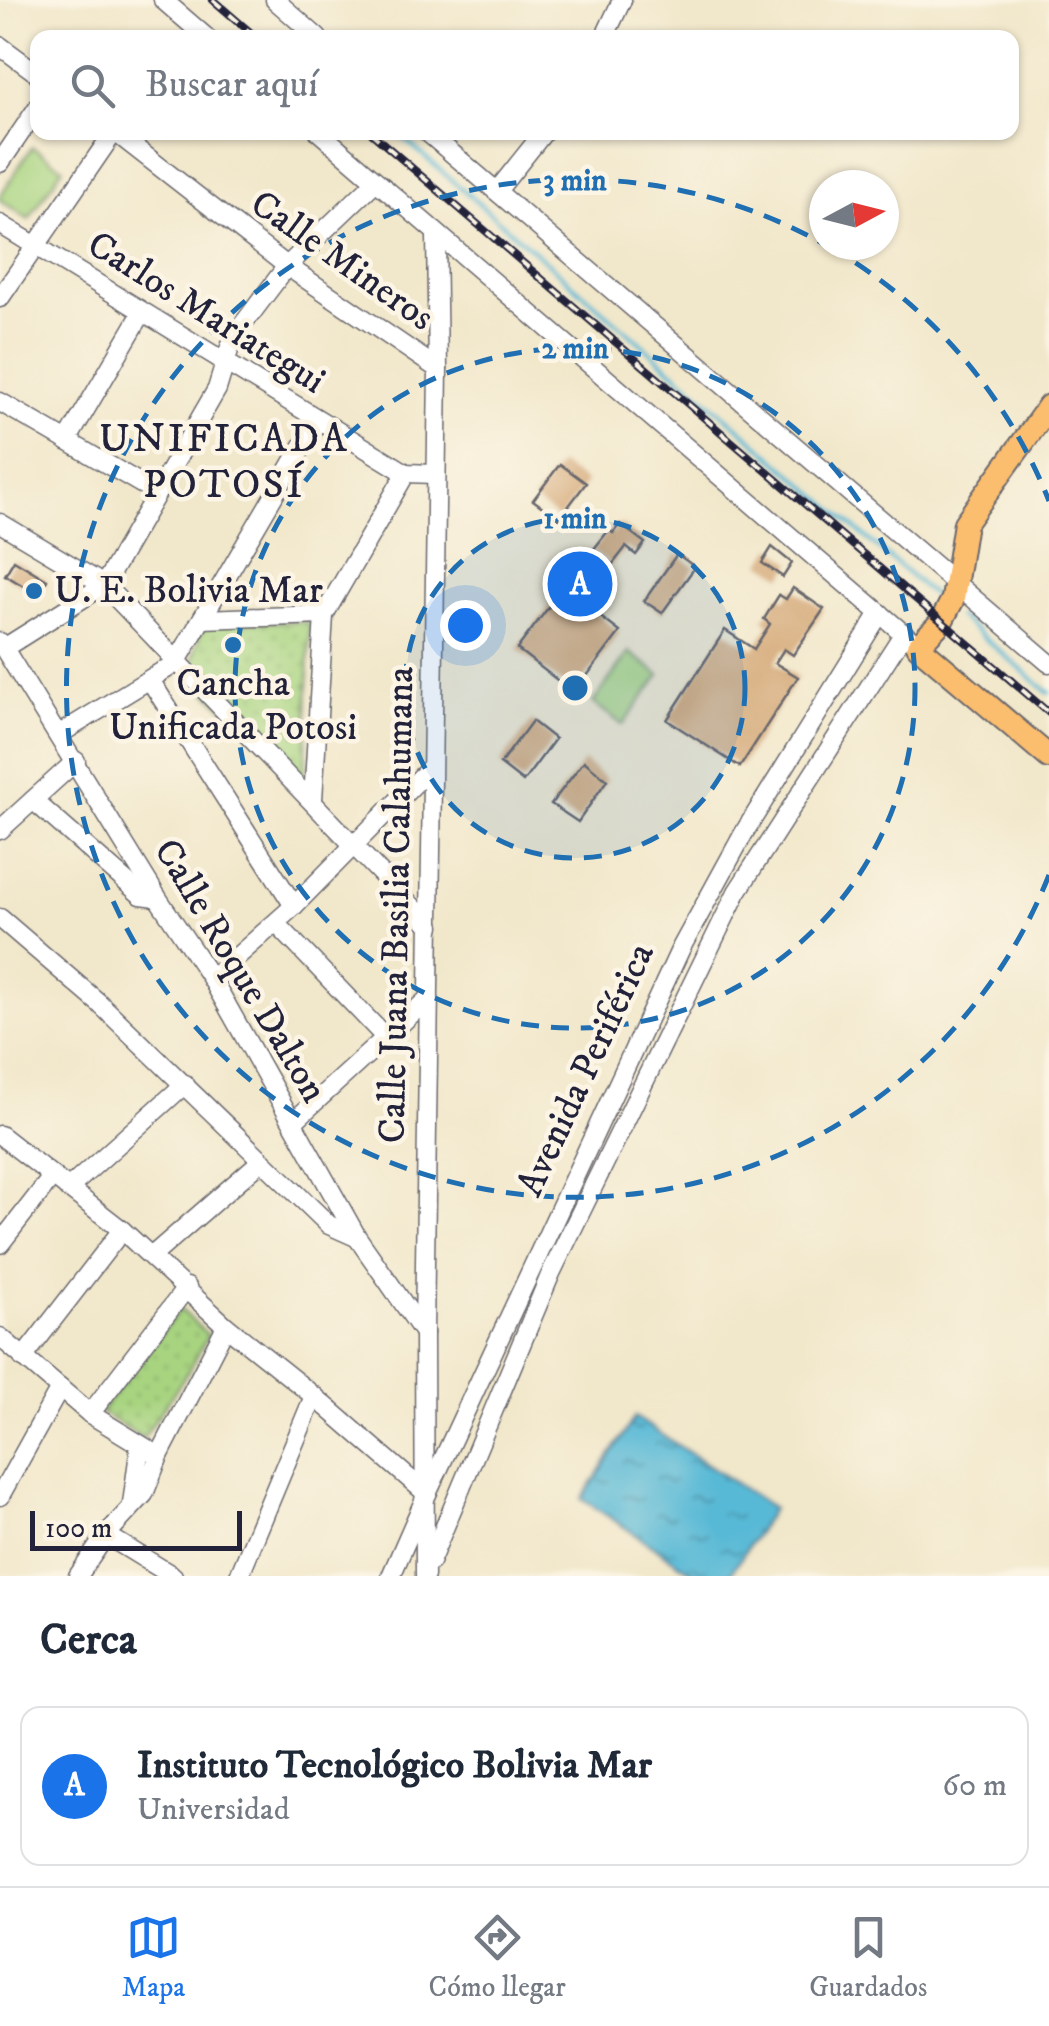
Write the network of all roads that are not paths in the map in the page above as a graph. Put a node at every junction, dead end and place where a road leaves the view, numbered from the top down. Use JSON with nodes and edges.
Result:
{"nodes":[{"id":1,"x":162,"y":0,"type":"edge"},
{"id":2,"x":275,"y":0,"type":"edge"},
{"id":3,"x":622,"y":0,"type":"edge"},
{"id":4,"x":184,"y":30,"type":"edge"},
{"id":5,"x":309,"y":30,"type":"edge"},
{"id":6,"x":608,"y":30,"type":"edge"},
{"id":7,"x":0,"y":46,"type":"edge"},
{"id":8,"x":30,"y":68,"type":"edge"},
{"id":9,"x":30,"y":119,"type":"edge"},
{"id":10,"x":109,"y":140,"type":"edge"},
{"id":11,"x":125,"y":140,"type":"edge"},
{"id":12,"x":328,"y":140,"type":"edge"},
{"id":13,"x":436,"y":140,"type":"edge"},
{"id":14,"x":538,"y":140,"type":"edge"},
{"id":15,"x":0,"y":164,"type":"edge"},
{"id":16,"x":376,"y":181,"type":"junction"},
{"id":17,"x":497,"y":191,"type":"junction"},
{"id":18,"x":0,"y":224,"type":"edge"},
{"id":19,"x":436,"y":235,"type":"junction"},
{"id":20,"x":35,"y":246,"type":"junction"},
{"id":21,"x":287,"y":266,"type":"junction"},
{"id":22,"x":0,"y":298,"type":"edge"},
{"id":23,"x":142,"y":313,"type":"junction"},
{"id":24,"x":226,"y":362,"type":"junction"},
{"id":25,"x":438,"y":369,"type":"junction"},
{"id":26,"x":0,"y":402,"type":"edge"},
{"id":27,"x":1049,"y":406,"type":"edge"},
{"id":28,"x":318,"y":420,"type":"junction"},
{"id":29,"x":67,"y":441,"type":"junction"},
{"id":30,"x":406,"y":473,"type":"junction"},
{"id":31,"x":434,"y":474,"type":"junction"},
{"id":32,"x":155,"y":492,"type":"junction"},
{"id":33,"x":0,"y":524,"type":"edge"},
{"id":34,"x":104,"y":585,"type":"junction"},
{"id":35,"x":957,"y":586,"type":"junction"},
{"id":36,"x":880,"y":614,"type":"junction"},
{"id":37,"x":324,"y":615,"type":"junction"},
{"id":38,"x":202,"y":619,"type":"junction"},
{"id":39,"x":911,"y":640,"type":"junction"},
{"id":40,"x":2,"y":645,"type":"edge"},
{"id":41,"x":176,"y":663,"type":"junction"},
{"id":42,"x":1049,"y":663,"type":"edge"},
{"id":43,"x":150,"y":680,"type":"junction"},
{"id":44,"x":58,"y":735,"type":"junction"},
{"id":45,"x":1049,"y":757,"type":"edge"},
{"id":46,"x":76,"y":761,"type":"junction"},
{"id":47,"x":431,"y":766,"type":"junction"},
{"id":48,"x":33,"y":800,"type":"junction"},
{"id":49,"x":313,"y":800,"type":"junction"},
{"id":50,"x":4,"y":819,"type":"edge"},
{"id":51,"x":352,"y":847,"type":"junction"},
{"id":52,"x":157,"y":897,"type":"junction"},
{"id":53,"x":294,"y":906,"type":"junction"},
{"id":54,"x":0,"y":918,"type":"edge"},
{"id":55,"x":276,"y":923,"type":"junction"},
{"id":56,"x":431,"y":926,"type":"junction"},
{"id":57,"x":212,"y":978,"type":"junction"},
{"id":58,"x":429,"y":998,"type":"junction"},
{"id":59,"x":385,"y":1037,"type":"junction"},
{"id":60,"x":185,"y":1084,"type":"junction"},
{"id":61,"x":293,"y":1122,"type":"junction"},
{"id":62,"x":0,"y":1135,"type":"edge"},
{"id":63,"x":261,"y":1160,"type":"junction"},
{"id":64,"x":52,"y":1176,"type":"junction"},
{"id":65,"x":68,"y":1189,"type":"junction"},
{"id":66,"x":122,"y":1230,"type":"junction"},
{"id":67,"x":357,"y":1237,"type":"junction"},
{"id":68,"x":0,"y":1244,"type":"edge"},
{"id":69,"x":152,"y":1256,"type":"junction"},
{"id":70,"x":186,"y":1287,"type":"junction"},
{"id":71,"x":226,"y":1326,"type":"junction"},
{"id":72,"x":424,"y":1332,"type":"junction"},
{"id":73,"x":0,"y":1337,"type":"edge"},
{"id":74,"x":23,"y":1358,"type":"junction"},
{"id":75,"x":60,"y":1388,"type":"junction"},
{"id":76,"x":314,"y":1396,"type":"junction"},
{"id":77,"x":90,"y":1414,"type":"junction"},
{"id":78,"x":140,"y":1445,"type":"junction"},
{"id":79,"x":159,"y":1456,"type":"junction"},
{"id":80,"x":426,"y":1494,"type":"junction"},
{"id":81,"x":0,"y":1496,"type":"edge"},
{"id":82,"x":132,"y":1506,"type":"junction"},
{"id":83,"x":106,"y":1534,"type":"junction"},
{"id":84,"x":425,"y":1575,"type":"edge"},
{"id":85,"x":78,"y":1576,"type":"edge"},
{"id":86,"x":173,"y":1576,"type":"edge"},
{"id":87,"x":239,"y":1576,"type":"edge"},
{"id":88,"x":392,"y":1576,"type":"edge"}],
"edges":[{"from":1,"to":4,"type":"street"},
{"from":2,"to":5,"type":"street"},
{"from":3,"to":6,"type":"street"},
{"from":7,"to":8,"type":"street"},
{"from":9,"to":15,"type":"street"},
{"from":10,"to":20,"type":"street"},
{"from":11,"to":21,"type":"street","name":"Calle Mineros"},
{"from":12,"to":16,"type":"street"},
{"from":13,"to":17,"type":"street"},
{"from":14,"to":17,"type":"street"},
{"from":16,"to":19,"type":"street"},
{"from":16,"to":21,"type":"street"},
{"from":17,"to":35,"type":"street"},
{"from":18,"to":20,"type":"street","name":"Carlos Mariategui"},
{"from":19,"to":25,"type":"street","name":"Calle Juana Basilia Calahumana"},
{"from":19,"to":36,"type":"street"},
{"from":20,"to":22,"type":"street"},
{"from":20,"to":23,"type":"street","name":"Carlos Mariategui"},
{"from":21,"to":24,"type":"street"},
{"from":21,"to":25,"type":"street","name":"Calle Mineros"},
{"from":23,"to":24,"type":"street","name":"Carlos Mariategui"},
{"from":23,"to":29,"type":"street"},
{"from":24,"to":28,"type":"street","name":"Carlos Mariategui"},
{"from":24,"to":32,"type":"street"},
{"from":25,"to":31,"type":"street","name":"Calle Juana Basilia Calahumana"},
{"from":26,"to":29,"type":"street"},
{"from":27,"to":35,"type":"main road","name":"Avenida Periférica"},
{"from":28,"to":30,"type":"street","name":"Carlos Mariategui"},
{"from":28,"to":38,"type":"street"},
{"from":29,"to":32,"type":"street"},
{"from":30,"to":31,"type":"street","name":"Carlos Mariategui"},
{"from":30,"to":37,"type":"street"},
{"from":31,"to":47,"type":"street","name":"Calle Juana Basilia Calahumana"},
{"from":32,"to":34,"type":"street"},
{"from":33,"to":34,"type":"street"},
{"from":34,"to":40,"type":"street"},
{"from":34,"to":41,"type":"street"},
{"from":35,"to":39,"type":"main road","name":"Avenida Periférica"},
{"from":35,"to":42,"type":"street"},
{"from":36,"to":39,"type":"street"},
{"from":36,"to":80,"type":"street","name":"Avenida Periférica"},
{"from":37,"to":38,"type":"street"},
{"from":37,"to":49,"type":"street"},
{"from":38,"to":41,"type":"street"},
{"from":39,"to":45,"type":"main road"},
{"from":39,"to":84,"type":"street","name":"Avenida Periférica"},
{"from":40,"to":44,"type":"street","name":"Calle Roque Dalton"},
{"from":41,"to":43,"type":"street"},
{"from":41,"to":49,"type":"street"},
{"from":43,"to":44,"type":"street"},
{"from":43,"to":53,"type":"street"},
{"from":44,"to":46,"type":"street","name":"Calle Roque Dalton"},
{"from":46,"to":48,"type":"street"},
{"from":46,"to":52,"type":"street","name":"Calle Roque Dalton"},
{"from":47,"to":51,"type":"street"},
{"from":47,"to":56,"type":"street","name":"Calle Juana Basilia Calahumana"},
{"from":48,"to":50,"type":"street"},
{"from":48,"to":52,"type":"street"},
{"from":49,"to":51,"type":"street"},
{"from":51,"to":53,"type":"street"},
{"from":51,"to":56,"type":"street"},
{"from":52,"to":57,"type":"street","name":"Calle Roque Dalton"},
{"from":53,"to":55,"type":"street"},
{"from":54,"to":60,"type":"street"},
{"from":55,"to":57,"type":"street"},
{"from":55,"to":59,"type":"street"},
{"from":56,"to":58,"type":"street","name":"Calle Juana Basilia Calahumana"},
{"from":57,"to":61,"type":"street","name":"Calle Roque Dalton"},
{"from":58,"to":59,"type":"street"},
{"from":58,"to":72,"type":"street","name":"Calle Juana Basilia Calahumana"},
{"from":59,"to":61,"type":"street"},
{"from":60,"to":63,"type":"street"},
{"from":60,"to":65,"type":"street"},
{"from":61,"to":67,"type":"street","name":"Calle Roque Dalton"},
{"from":62,"to":64,"type":"street"},
{"from":63,"to":67,"type":"street"},
{"from":63,"to":69,"type":"street"},
{"from":64,"to":65,"type":"street"},
{"from":64,"to":68,"type":"street"},
{"from":65,"to":66,"type":"street"},
{"from":66,"to":69,"type":"street"},
{"from":66,"to":74,"type":"street"},
{"from":67,"to":72,"type":"street","name":"Calle Roque Dalton"},
{"from":69,"to":70,"type":"street"},
{"from":70,"to":71,"type":"street"},
{"from":70,"to":77,"type":"street"},
{"from":71,"to":76,"type":"street"},
{"from":71,"to":79,"type":"street"},
{"from":72,"to":80,"type":"street","name":"Calle Juana Basilia Calahumana"},
{"from":73,"to":74,"type":"street"},
{"from":74,"to":75,"type":"street"},
{"from":75,"to":77,"type":"street"},
{"from":75,"to":81,"type":"street"},
{"from":76,"to":80,"type":"street"},
{"from":76,"to":87,"type":"street"},
{"from":77,"to":78,"type":"street"},
{"from":78,"to":79,"type":"street"},
{"from":78,"to":82,"type":"street"},
{"from":79,"to":82,"type":"street"},
{"from":80,"to":84,"type":"street","name":"Calle Juana Basilia Calahumana"},
{"from":80,"to":88,"type":"street","name":"Avenida Periférica"},
{"from":82,"to":83,"type":"street"},
{"from":83,"to":85,"type":"street"},
{"from":83,"to":86,"type":"street"}]}
